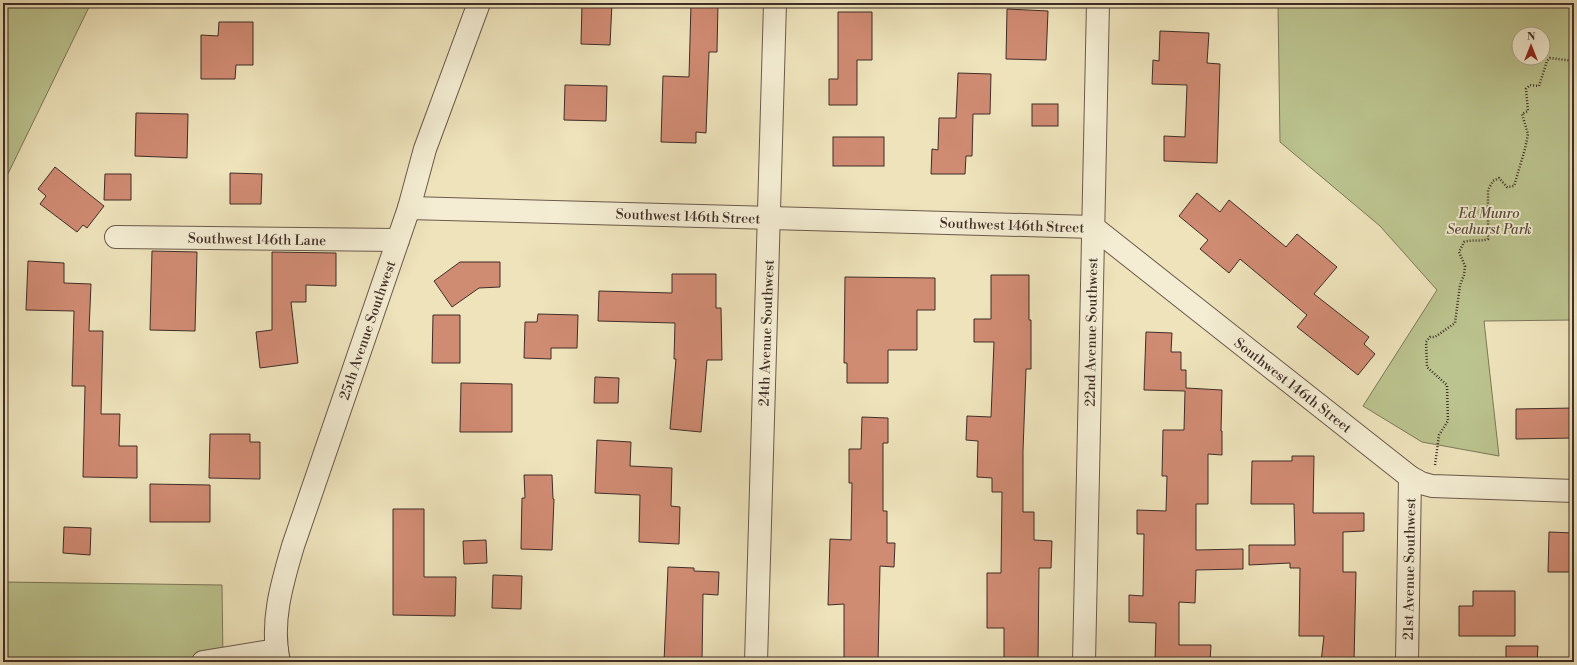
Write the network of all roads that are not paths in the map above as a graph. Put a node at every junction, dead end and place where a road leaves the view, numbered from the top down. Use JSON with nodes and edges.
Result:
{"nodes":[{"id":1,"x":479,"y":3,"type":"edge"},
{"id":2,"x":775,"y":3,"type":"edge"},
{"id":3,"x":1098,"y":3,"type":"edge"},
{"id":4,"x":409,"y":208,"type":"junction"},
{"id":5,"x":769,"y":218,"type":"junction"},
{"id":6,"x":1093,"y":227,"type":"junction"},
{"id":7,"x":116,"y":237,"type":"dead end"},
{"id":8,"x":398,"y":240,"type":"junction"},
{"id":9,"x":1410,"y":477,"type":"junction"},
{"id":10,"x":1574,"y":491,"type":"edge"},
{"id":11,"x":278,"y":656,"type":"edge"},
{"id":12,"x":202,"y":662,"type":"edge"},
{"id":13,"x":756,"y":662,"type":"edge"},
{"id":14,"x":1084,"y":662,"type":"edge"},
{"id":15,"x":1407,"y":662,"type":"edge"}],
"edges":[{"from":1,"to":4,"type":"street","name":"25th Avenue Southwest"},
{"from":2,"to":5,"type":"street","name":"24th Avenue Southwest"},
{"from":3,"to":6,"type":"street","name":"22nd Avenue Southwest"},
{"from":4,"to":5,"type":"street","name":"Southwest 146th Street"},
{"from":4,"to":8,"type":"street","name":"25th Avenue Southwest"},
{"from":5,"to":6,"type":"street","name":"Southwest 146th Street"},
{"from":5,"to":13,"type":"street","name":"24th Avenue Southwest"},
{"from":6,"to":9,"type":"street","name":"Southwest 146th Street"},
{"from":6,"to":14,"type":"street","name":"22nd Avenue Southwest"},
{"from":7,"to":8,"type":"street","name":"Southwest 146th Lane"},
{"from":8,"to":11,"type":"street","name":"25th Avenue Southwest"},
{"from":9,"to":10,"type":"street","name":"Southwest 146th Street"},
{"from":9,"to":15,"type":"street","name":"21st Avenue Southwest"},
{"from":11,"to":12,"type":"street"}]}
